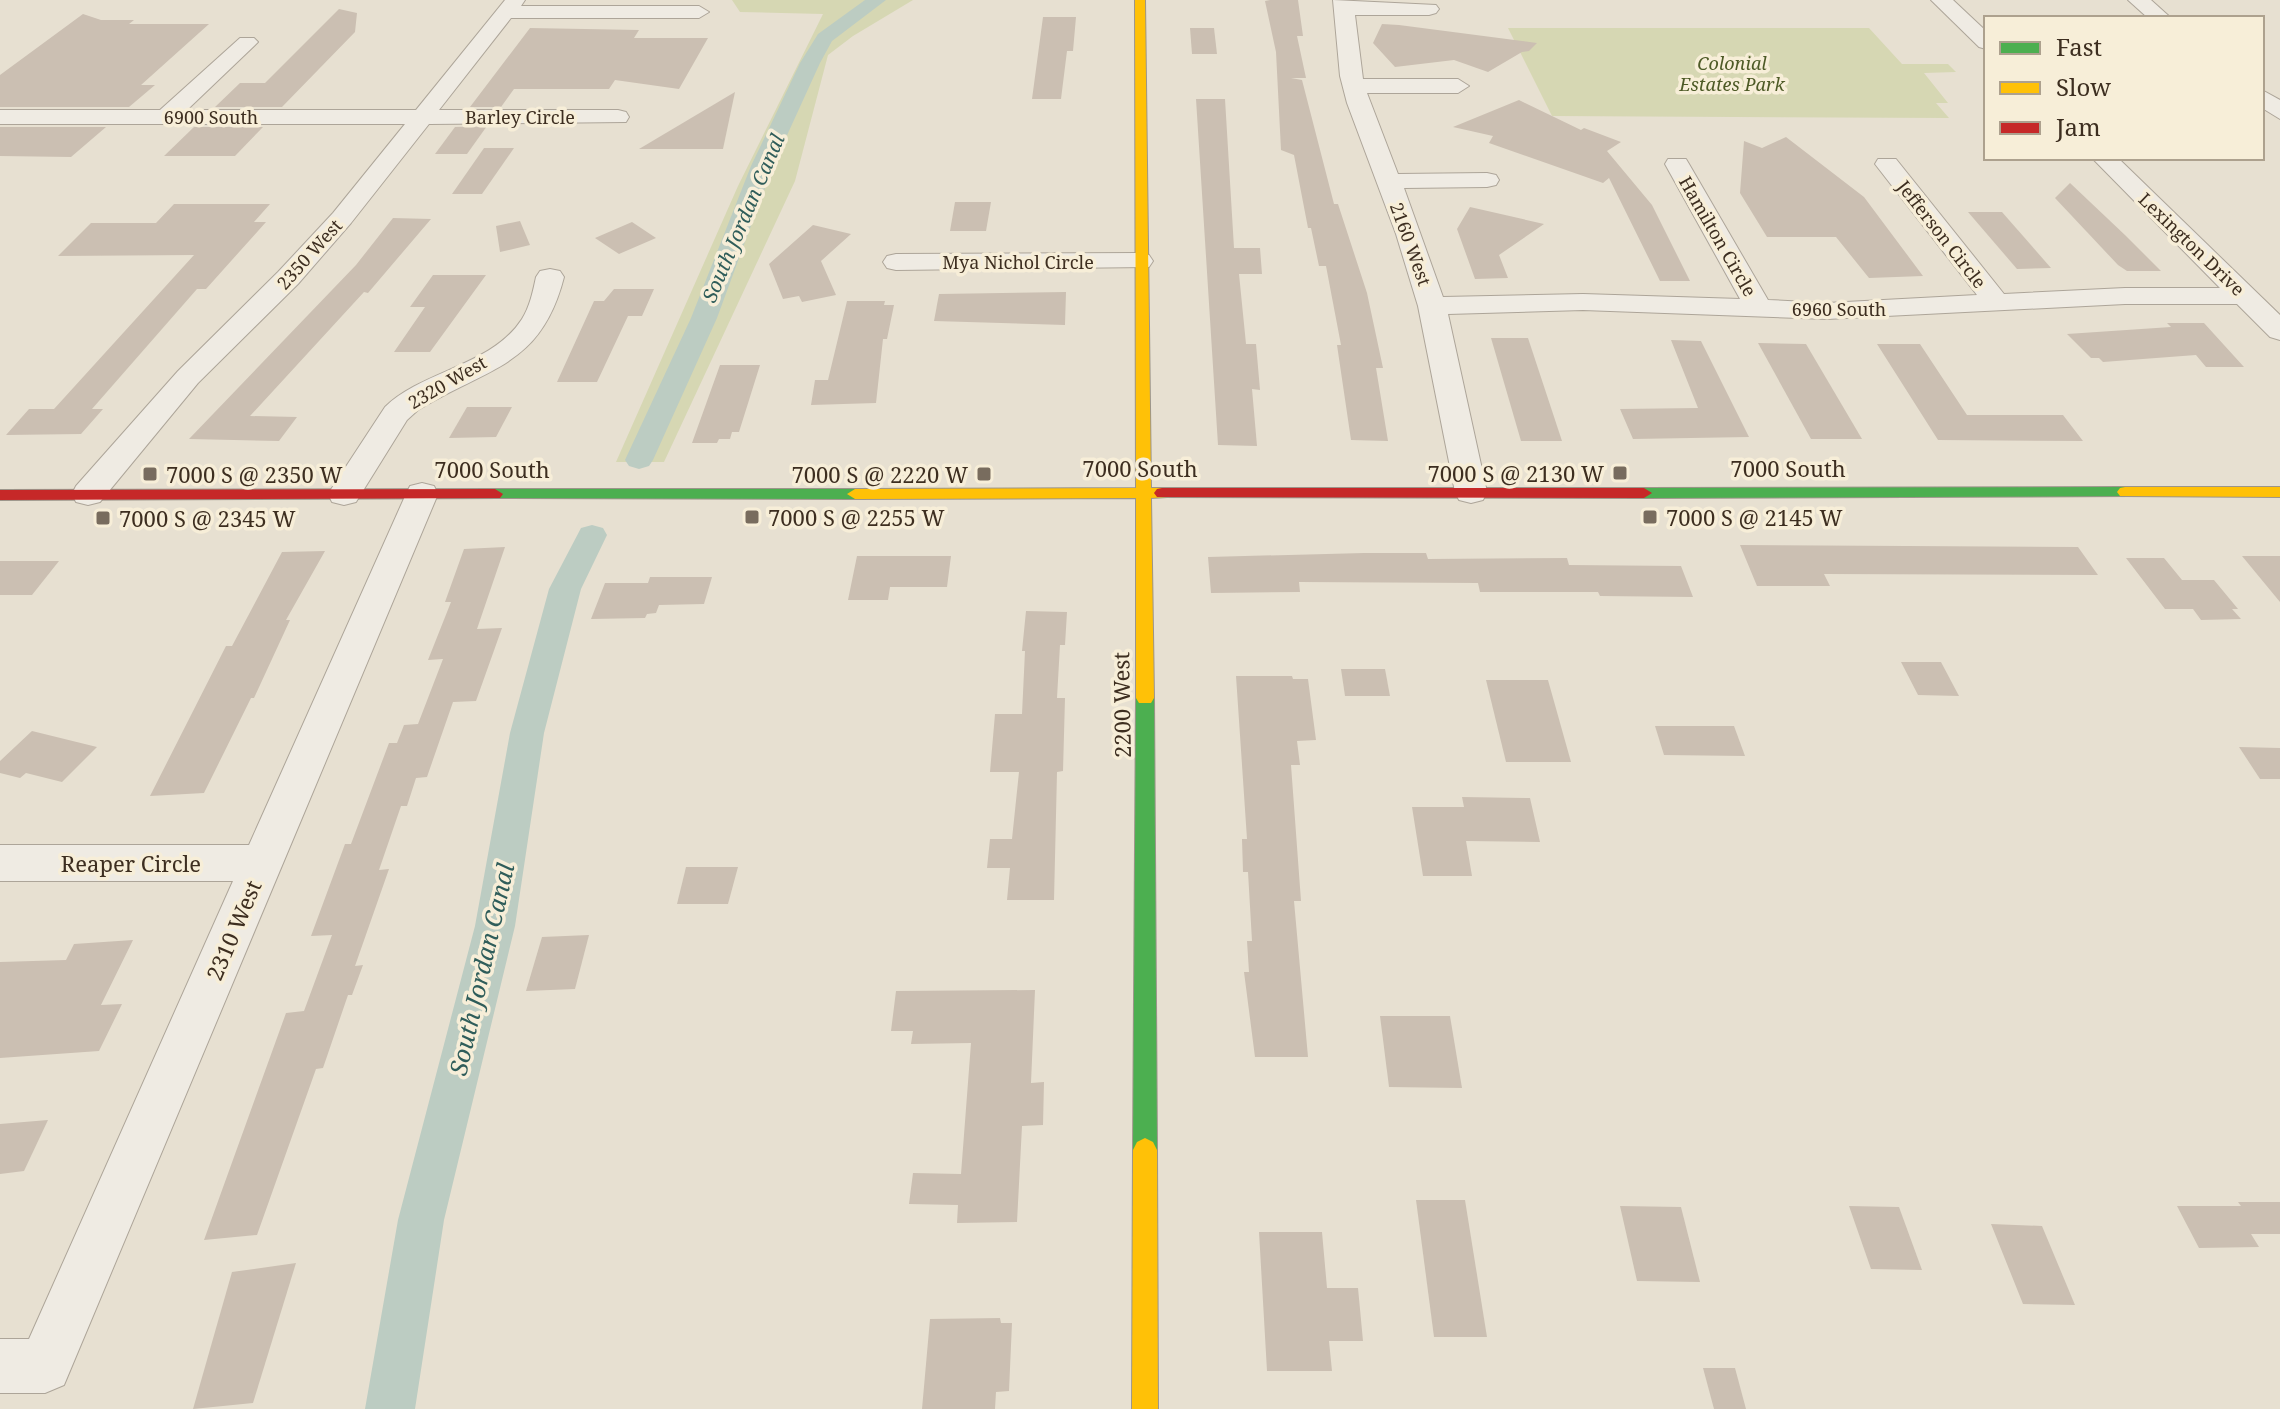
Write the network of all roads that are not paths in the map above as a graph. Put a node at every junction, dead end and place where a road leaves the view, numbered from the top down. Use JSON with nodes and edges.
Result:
{"nodes":[{"id":1,"x":1140,"y":0,"type":"edge"},
{"id":2,"x":1941,"y":0,"type":"edge"},
{"id":3,"x":2138,"y":0,"type":"edge"},
{"id":4,"x":1344,"y":5,"type":"edge"},
{"id":5,"x":510,"y":6,"type":"edge"},
{"id":6,"x":1429,"y":9,"type":"dead end"},
{"id":7,"x":699,"y":12,"type":"dead end"},
{"id":8,"x":2158,"y":16,"type":"edge"},
{"id":9,"x":1984,"y":41,"type":"edge"},
{"id":10,"x":247,"y":42,"type":"dead end"},
{"id":11,"x":1354,"y":86,"type":"junction"},
{"id":12,"x":1458,"y":86,"type":"dead end"},
{"id":13,"x":2264,"y":99,"type":"edge"},
{"id":14,"x":2280,"y":112,"type":"edge"},
{"id":15,"x":0,"y":117,"type":"edge"},
{"id":16,"x":166,"y":117,"type":"junction"},
{"id":17,"x":421,"y":117,"type":"junction"},
{"id":18,"x":618,"y":117,"type":"dead end"},
{"id":19,"x":2106,"y":160,"type":"edge"},
{"id":20,"x":1677,"y":164,"type":"dead end"},
{"id":21,"x":1887,"y":164,"type":"dead end"},
{"id":22,"x":1487,"y":180,"type":"dead end"},
{"id":23,"x":1388,"y":181,"type":"junction"},
{"id":24,"x":1140,"y":261,"type":"junction"},
{"id":25,"x":896,"y":262,"type":"dead end"},
{"id":26,"x":550,"y":277,"type":"dead end"},
{"id":27,"x":2245,"y":296,"type":"junction"},
{"id":28,"x":1998,"y":304,"type":"junction"},
{"id":29,"x":1432,"y":306,"type":"junction"},
{"id":30,"x":1759,"y":309,"type":"junction"},
{"id":31,"x":2280,"y":331,"type":"edge"},
{"id":32,"x":1143,"y":492,"type":"junction"},
{"id":33,"x":1471,"y":492,"type":"junction"},
{"id":34,"x":2280,"y":492,"type":"edge"},
{"id":35,"x":88,"y":494,"type":"junction"},
{"id":36,"x":344,"y":494,"type":"junction"},
{"id":37,"x":422,"y":494,"type":"junction"},
{"id":38,"x":0,"y":495,"type":"edge"},
{"id":39,"x":0,"y":863,"type":"edge"},
{"id":40,"x":262,"y":863,"type":"junction"},
{"id":41,"x":22,"y":1366,"type":"edge"},
{"id":42,"x":1145,"y":1409,"type":"edge"}],
"edges":[{"from":1,"to":24,"type":"main road","name":"2200 West"},
{"from":2,"to":9,"type":"street"},
{"from":3,"to":8,"type":"street"},
{"from":4,"to":6,"type":"street"},
{"from":4,"to":11,"type":"street","name":"2160 West"},
{"from":5,"to":7,"type":"street"},
{"from":5,"to":17,"type":"street","name":"2350 West"},
{"from":10,"to":16,"type":"street"},
{"from":11,"to":12,"type":"street"},
{"from":11,"to":23,"type":"street","name":"2160 West"},
{"from":13,"to":14,"type":"street"},
{"from":15,"to":16,"type":"street","name":"6900 South"},
{"from":16,"to":17,"type":"street","name":"6900 South"},
{"from":17,"to":18,"type":"street","name":"Barley Circle"},
{"from":17,"to":35,"type":"street","name":"2350 West"},
{"from":19,"to":27,"type":"street","name":"Lexington Drive"},
{"from":20,"to":30,"type":"street","name":"Hamilton Circle"},
{"from":21,"to":28,"type":"street","name":"Jefferson Circle"},
{"from":22,"to":23,"type":"street"},
{"from":23,"to":29,"type":"street","name":"2160 West"},
{"from":24,"to":25,"type":"street","name":"Mya Nichol Circle"},
{"from":24,"to":32,"type":"main road","name":"2200 West"},
{"from":26,"to":36,"type":"street","name":"2320 West"},
{"from":27,"to":28,"type":"street","name":"6960 South"},
{"from":27,"to":31,"type":"street","name":"Lexington Drive"},
{"from":28,"to":30,"type":"street","name":"6960 South"},
{"from":29,"to":30,"type":"street","name":"6960 South"},
{"from":29,"to":33,"type":"street","name":"2160 West"},
{"from":32,"to":33,"type":"main road","name":"7000 South"},
{"from":32,"to":37,"type":"main road","name":"7000 South"},
{"from":32,"to":42,"type":"main road","name":"2200 West"},
{"from":33,"to":34,"type":"main road","name":"7000 South"},
{"from":35,"to":36,"type":"main road","name":"7000 South"},
{"from":35,"to":38,"type":"main road","name":"7000 South"},
{"from":36,"to":37,"type":"main road","name":"7000 South"},
{"from":37,"to":40,"type":"street","name":"2310 West"},
{"from":39,"to":40,"type":"street","name":"Reaper Circle"},
{"from":40,"to":41,"type":"street","name":"2310 West"}]}
